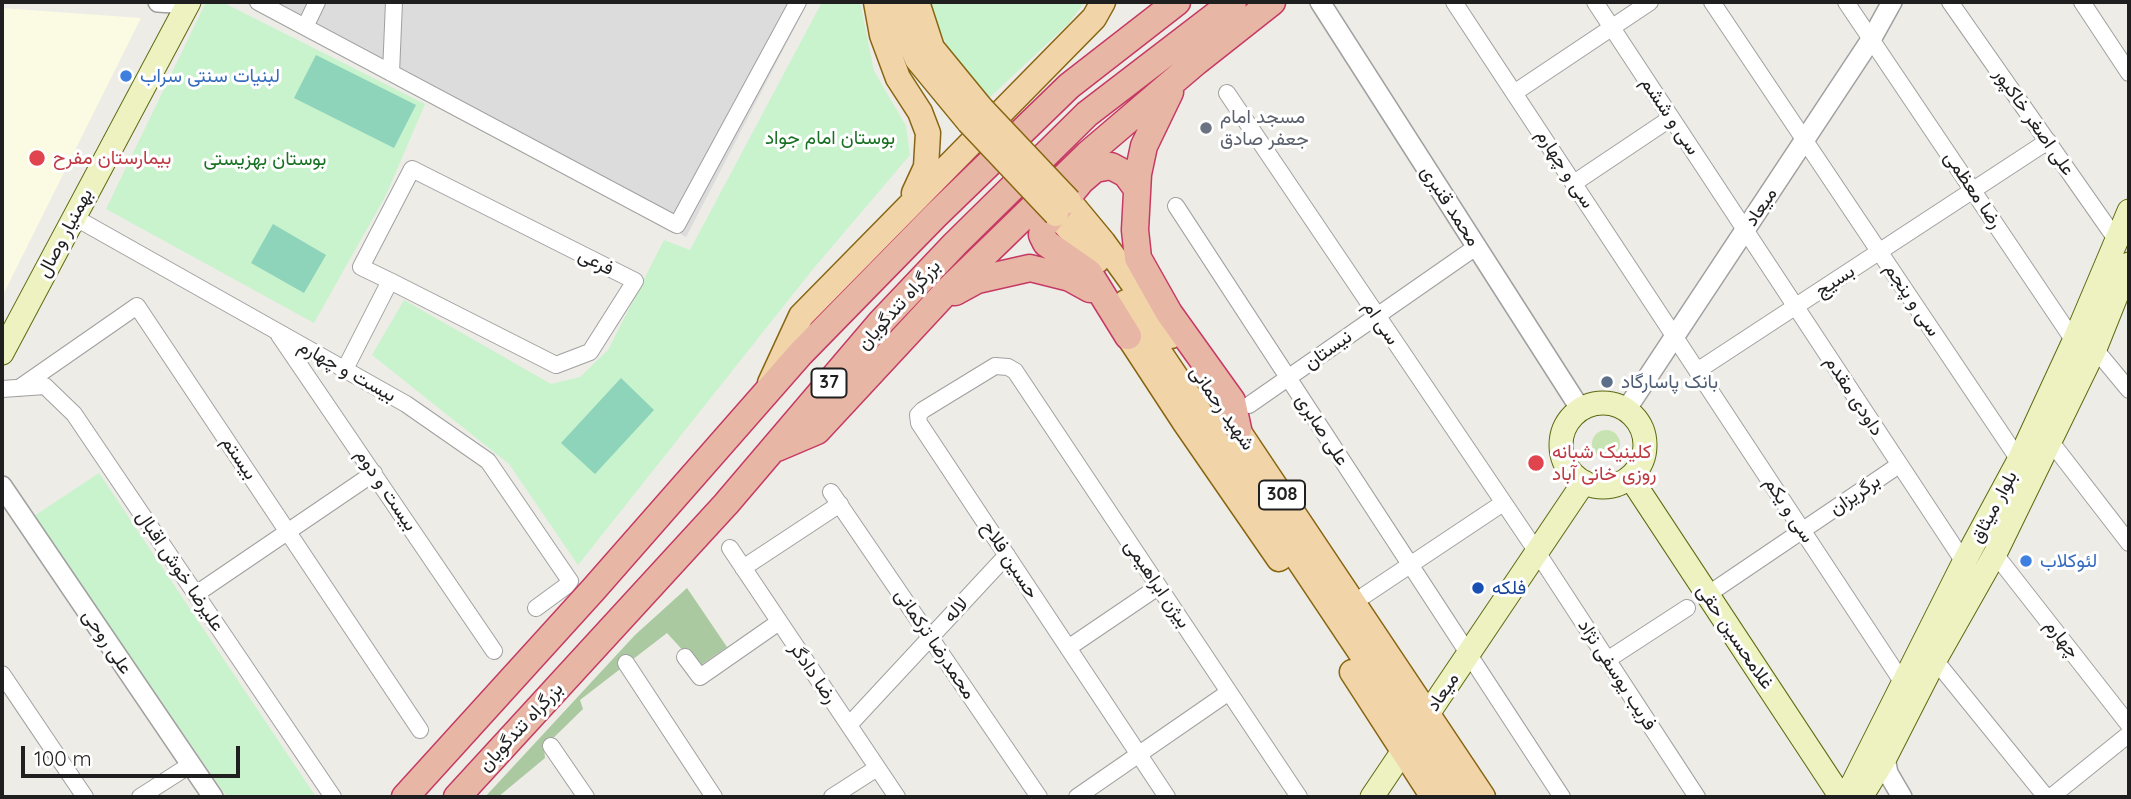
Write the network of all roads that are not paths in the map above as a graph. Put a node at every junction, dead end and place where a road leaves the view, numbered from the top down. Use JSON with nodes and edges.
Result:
{"nodes":[{"id":1,"x":158,"y":2,"type":"edge"},
{"id":2,"x":188,"y":2,"type":"edge"},
{"id":3,"x":258,"y":2,"type":"edge"},
{"id":4,"x":317,"y":2,"type":"edge"},
{"id":5,"x":394,"y":2,"type":"edge"},
{"id":6,"x":798,"y":2,"type":"edge"},
{"id":7,"x":876,"y":2,"type":"edge"},
{"id":8,"x":899,"y":2,"type":"edge"},
{"id":9,"x":917,"y":2,"type":"edge"},
{"id":10,"x":1103,"y":2,"type":"edge"},
{"id":11,"x":1177,"y":2,"type":"edge"},
{"id":12,"x":1233,"y":2,"type":"edge"},
{"id":13,"x":1272,"y":2,"type":"edge"},
{"id":14,"x":1320,"y":2,"type":"edge"},
{"id":15,"x":1454,"y":2,"type":"edge"},
{"id":16,"x":1595,"y":2,"type":"edge"},
{"id":17,"x":1650,"y":2,"type":"edge"},
{"id":18,"x":1712,"y":2,"type":"edge"},
{"id":19,"x":1846,"y":2,"type":"edge"},
{"id":20,"x":1892,"y":2,"type":"edge"},
{"id":21,"x":1950,"y":2,"type":"edge"},
{"id":22,"x":2082,"y":2,"type":"edge"},
{"id":23,"x":305,"y":27,"type":"junction"},
{"id":24,"x":1612,"y":27,"type":"junction"},
{"id":25,"x":1872,"y":38,"type":"junction"},
{"id":26,"x":1196,"y":62,"type":"junction"},
{"id":27,"x":391,"y":73,"type":"junction"},
{"id":28,"x":2129,"y":73,"type":"edge"},
{"id":29,"x":1227,"y":93,"type":"dead end"},
{"id":30,"x":1514,"y":93,"type":"junction"},
{"id":31,"x":976,"y":116,"type":"junction"},
{"id":32,"x":1671,"y":118,"type":"junction"},
{"id":33,"x":1805,"y":139,"type":"junction"},
{"id":34,"x":2048,"y":141,"type":"junction"},
{"id":35,"x":1574,"y":183,"type":"junction"},
{"id":36,"x":1137,"y":189,"type":"junction"},
{"id":37,"x":1974,"y":191,"type":"junction"},
{"id":38,"x":909,"y":204,"type":"junction"},
{"id":39,"x":1176,"y":206,"type":"dead end"},
{"id":40,"x":1063,"y":207,"type":"junction"},
{"id":41,"x":2129,"y":211,"type":"edge"},
{"id":42,"x":74,"y":217,"type":"junction"},
{"id":43,"x":1745,"y":229,"type":"junction"},
{"id":44,"x":2118,"y":242,"type":"junction"},
{"id":45,"x":1476,"y":247,"type":"junction"},
{"id":46,"x":1880,"y":252,"type":"junction"},
{"id":47,"x":2129,"y":264,"type":"edge"},
{"id":48,"x":390,"y":281,"type":"junction"},
{"id":49,"x":1796,"y":307,"type":"junction"},
{"id":50,"x":1376,"y":316,"type":"junction"},
{"id":51,"x":916,"y":324,"type":"junction"},
{"id":52,"x":276,"y":331,"type":"junction"},
{"id":53,"x":1128,"y":336,"type":"junction"},
{"id":54,"x":1675,"y":336,"type":"junction"},
{"id":55,"x":2074,"y":341,"type":"junction"},
{"id":56,"x":2095,"y":349,"type":"junction"},
{"id":57,"x":2,"y":353,"type":"edge"},
{"id":58,"x":345,"y":369,"type":"junction"},
{"id":59,"x":1015,"y":371,"type":"joint"},
{"id":60,"x":1697,"y":371,"type":"junction"},
{"id":61,"x":1288,"y":377,"type":"junction"},
{"id":62,"x":19,"y":388,"type":"junction"},
{"id":63,"x":2,"y":390,"type":"edge"},
{"id":64,"x":2129,"y":390,"type":"edge"},
{"id":65,"x":761,"y":401,"type":"junction"},
{"id":66,"x":1249,"y":405,"type":"dead end"},
{"id":67,"x":1581,"y":410,"type":"junction"},
{"id":68,"x":1626,"y":410,"type":"junction"},
{"id":69,"x":1238,"y":429,"type":"junction"},
{"id":70,"x":2051,"y":442,"type":"junction"},
{"id":71,"x":772,"y":450,"type":"junction"},
{"id":72,"x":2019,"y":460,"type":"junction"},
{"id":73,"x":1899,"y":465,"type":"junction"},
{"id":74,"x":374,"y":473,"type":"junction"},
{"id":75,"x":1630,"y":477,"type":"junction"},
{"id":76,"x":1584,"y":482,"type":"junction"},
{"id":77,"x":2,"y":486,"type":"edge"},
{"id":78,"x":1503,"y":503,"type":"junction"},
{"id":79,"x":1802,"y":531,"type":"junction"},
{"id":80,"x":288,"y":532,"type":"junction"},
{"id":81,"x":2129,"y":543,"type":"edge"},
{"id":82,"x":730,"y":548,"type":"dead end"},
{"id":83,"x":1537,"y":552,"type":"junction"},
{"id":84,"x":1995,"y":554,"type":"junction"},
{"id":85,"x":1007,"y":555,"type":"junction"},
{"id":86,"x":1964,"y":562,"type":"junction"},
{"id":87,"x":1411,"y":565,"type":"junction"},
{"id":88,"x":743,"y":568,"type":"junction"},
{"id":89,"x":1158,"y":587,"type":"junction"},
{"id":90,"x":196,"y":594,"type":"junction"},
{"id":91,"x":1366,"y":595,"type":"dead end"},
{"id":92,"x":1707,"y":595,"type":"junction"},
{"id":93,"x":536,"y":608,"type":"dead end"},
{"id":94,"x":1687,"y":608,"type":"dead end"},
{"id":95,"x":779,"y":622,"type":"junction"},
{"id":96,"x":931,"y":638,"type":"junction"},
{"id":97,"x":1068,"y":648,"type":"junction"},
{"id":98,"x":494,"y":651,"type":"dead end"},
{"id":99,"x":1469,"y":653,"type":"junction"},
{"id":100,"x":685,"y":656,"type":"dead end"},
{"id":101,"x":1607,"y":660,"type":"junction"},
{"id":102,"x":1935,"y":660,"type":"junction"},
{"id":103,"x":626,"y":663,"type":"dead end"},
{"id":104,"x":2,"y":674,"type":"edge"},
{"id":105,"x":1903,"y":683,"type":"junction"},
{"id":106,"x":1229,"y":692,"type":"junction"},
{"id":107,"x":849,"y":725,"type":"junction"},
{"id":108,"x":2129,"y":725,"type":"edge"},
{"id":109,"x":420,"y":730,"type":"dead end"},
{"id":110,"x":1415,"y":733,"type":"junction"},
{"id":111,"x":2129,"y":734,"type":"edge"},
{"id":112,"x":551,"y":746,"type":"dead end"},
{"id":113,"x":1139,"y":754,"type":"junction"},
{"id":114,"x":1885,"y":758,"type":"junction"},
{"id":115,"x":191,"y":765,"type":"junction"},
{"id":116,"x":877,"y":768,"type":"junction"},
{"id":117,"x":1852,"y":796,"type":"edge"},
{"id":118,"x":85,"y":797,"type":"edge"},
{"id":119,"x":140,"y":797,"type":"edge"},
{"id":120,"x":213,"y":797,"type":"edge"},
{"id":121,"x":333,"y":797,"type":"edge"},
{"id":122,"x":405,"y":797,"type":"edge"},
{"id":123,"x":457,"y":797,"type":"edge"},
{"id":124,"x":586,"y":797,"type":"edge"},
{"id":125,"x":714,"y":797,"type":"edge"},
{"id":126,"x":832,"y":797,"type":"edge"},
{"id":127,"x":897,"y":797,"type":"edge"},
{"id":128,"x":1039,"y":797,"type":"edge"},
{"id":129,"x":1076,"y":797,"type":"edge"},
{"id":130,"x":1167,"y":797,"type":"edge"},
{"id":131,"x":1299,"y":797,"type":"edge"},
{"id":132,"x":1373,"y":797,"type":"edge"},
{"id":133,"x":1433,"y":797,"type":"edge"},
{"id":134,"x":1457,"y":797,"type":"edge"},
{"id":135,"x":1483,"y":797,"type":"edge"},
{"id":136,"x":1562,"y":797,"type":"edge"},
{"id":137,"x":1697,"y":797,"type":"edge"},
{"id":138,"x":1902,"y":797,"type":"edge"},
{"id":139,"x":2046,"y":797,"type":"edge"},
{"id":140,"x":2052,"y":797,"type":"edge"}],
"edges":[{"from":1,"to":2,"type":"street"},
{"from":2,"to":42,"type":"main road","name":"بهمنیار وصال"},
{"from":3,"to":23,"type":"street"},
{"from":4,"to":23,"type":"street"},
{"from":5,"to":27,"type":"street"},
{"from":6,"to":27,"type":"street"},
{"from":7,"to":38,"type":"main road"},
{"from":8,"to":31,"type":"main road","number":"308"},
{"from":9,"to":31,"type":"main road","number":"308"},
{"from":10,"to":38,"type":"main road"},
{"from":11,"to":65,"type":"highway","name":"بزرگراه تندگویان","number":"37"},
{"from":12,"to":71,"type":"highway","name":"بزرگراه تندگویان","number":"37"},
{"from":13,"to":26,"type":"highway"},
{"from":14,"to":45,"type":"street","name":"محمد قنبری"},
{"from":15,"to":30,"type":"street","name":"سی و چهارم"},
{"from":16,"to":24,"type":"street","name":"سی و ششم"},
{"from":17,"to":24,"type":"street"},
{"from":18,"to":33,"type":"street","name":"سی و پنجم"},
{"from":19,"to":25,"type":"street","name":"رضا معظمی"},
{"from":20,"to":25,"type":"street","name":"میعاد"},
{"from":21,"to":34,"type":"street","name":"علی اصغر خاکپور"},
{"from":22,"to":28,"type":"street"},
{"from":23,"to":27,"type":"street"},
{"from":24,"to":30,"type":"street"},
{"from":24,"to":32,"type":"street","name":"سی و ششم"},
{"from":25,"to":33,"type":"street","name":"میعاد"},
{"from":25,"to":37,"type":"street","name":"رضا معظمی"},
{"from":26,"to":36,"type":"highway"},
{"from":26,"to":51,"type":"highway"},
{"from":29,"to":50,"type":"street","name":"سی ام"},
{"from":30,"to":35,"type":"street","name":"سی و چهارم"},
{"from":31,"to":40,"type":"main road","number":"308","bridge":true},
{"from":32,"to":35,"type":"street"},
{"from":32,"to":43,"type":"street","name":"سی و ششم"},
{"from":33,"to":43,"type":"street","name":"میعاد"},
{"from":33,"to":46,"type":"street","name":"سی و پنجم"},
{"from":34,"to":37,"type":"street","name":"بسیج"},
{"from":34,"to":44,"type":"street","name":"علی اصغر خاکپور"},
{"from":35,"to":54,"type":"street","name":"سی و چهارم"},
{"from":36,"to":53,"type":"highway"},
{"from":36,"to":69,"type":"highway"},
{"from":37,"to":46,"type":"street","name":"بسیج"},
{"from":37,"to":55,"type":"street","name":"رضا معظمی"},
{"from":38,"to":65,"type":"main road"},
{"from":39,"to":61,"type":"street","name":"علی صابری"},
{"from":40,"to":69,"type":"main road","name":"شهید رحمانی","number":"308"},
{"from":40,"to":110,"type":"main road","name":"شهید رحمانی","number":"308"},
{"from":41,"to":44,"type":"main road","name":"بلوار میثاق"},
{"from":42,"to":52,"type":"street","name":"بیست و چهارم"},
{"from":42,"to":57,"type":"main road","name":"بهمنیار وصال"},
{"from":43,"to":49,"type":"street","name":"داودی مقدم"},
{"from":43,"to":54,"type":"street","name":"میعاد"},
{"from":44,"to":55,"type":"main road","name":"بلوار میثاق"},
{"from":45,"to":50,"type":"street","name":"نیستان"},
{"from":45,"to":67,"type":"street","name":"محمد قنبری"},
{"from":46,"to":49,"type":"street","name":"بسیج"},
{"from":46,"to":72,"type":"street","name":"سی و پنجم"},
{"from":47,"to":56,"type":"main road","name":"بلوار میثاق"},
{"from":48,"to":48,"type":"street","name":"فرعی"},
{"from":48,"to":58,"type":"street"},
{"from":49,"to":60,"type":"street","name":"بسیج"},
{"from":49,"to":73,"type":"street","name":"داودی مقدم"},
{"from":50,"to":61,"type":"street","name":"نیستان"},
{"from":50,"to":78,"type":"street","name":"سی ام"},
{"from":51,"to":53,"type":"highway"},
{"from":51,"to":71,"type":"highway"},
{"from":52,"to":58,"type":"street","name":"بیست و چهارم"},
{"from":52,"to":74,"type":"street","name":"بیست و دوم"},
{"from":53,"to":110,"type":"main road","name":"شهید رحمانی"},
{"from":54,"to":60,"type":"street","name":"سی و یکم"},
{"from":54,"to":68,"type":"street","name":"میعاد"},
{"from":55,"to":56,"type":"street"},
{"from":55,"to":72,"type":"main road","name":"بلوار میثاق"},
{"from":56,"to":64,"type":"street"},
{"from":56,"to":70,"type":"main road","name":"بلوار میثاق"},
{"from":58,"to":93,"type":"street","name":"بیست و چهارم"},
{"from":59,"to":85,"type":"street","name":"حسین فلاح"},
{"from":59,"to":89,"type":"street","name":"بیژن ابراهیمی"},
{"from":60,"to":79,"type":"street","name":"سی و یکم"},
{"from":61,"to":66,"type":"street","name":"نیستان"},
{"from":61,"to":87,"type":"street","name":"علی صابری"},
{"from":62,"to":63,"type":"street","name":"علیرضا خوش اقبال"},
{"from":62,"to":80,"type":"street","name":"بیستم"},
{"from":62,"to":90,"type":"street","name":"علیرضا خوش اقبال"},
{"from":65,"to":122,"type":"highway","name":"بزرگراه تندگویان","number":"37"},
{"from":67,"to":68,"type":"main road"},
{"from":67,"to":76,"type":"main road"},
{"from":68,"to":75,"type":"main road"},
{"from":69,"to":110,"type":"main road","name":"شهید رحمانی","number":"308"},
{"from":70,"to":81,"type":"street"},
{"from":70,"to":84,"type":"main road","name":"بلوار میثاق"},
{"from":71,"to":123,"type":"highway","name":"بزرگراه تندگویان","number":"37"},
{"from":72,"to":86,"type":"main road","name":"بلوار میثاق"},
{"from":73,"to":79,"type":"street","name":"برگریزان"},
{"from":73,"to":86,"type":"street","name":"داودی مقدم"},
{"from":74,"to":80,"type":"street"},
{"from":74,"to":98,"type":"street","name":"بیست و دوم"},
{"from":75,"to":76,"type":"main road"},
{"from":75,"to":92,"type":"main road","name":"غلامحسین حقی"},
{"from":76,"to":83,"type":"main road","name":"میعاد"},
{"from":77,"to":115,"type":"street","name":"علی روحی"},
{"from":78,"to":83,"type":"street","name":"سی ام"},
{"from":78,"to":87,"type":"street"},
{"from":79,"to":92,"type":"street","name":"برگریزان"},
{"from":79,"to":105,"type":"street","name":"سی و یکم"},
{"from":80,"to":90,"type":"street"},
{"from":80,"to":109,"type":"street","name":"بیستم"},
{"from":82,"to":88,"type":"street","name":"رضا دادگر"},
{"from":83,"to":99,"type":"main road","name":"میعاد"},
{"from":83,"to":101,"type":"street","name":"فریب یوسفی نژاد"},
{"from":84,"to":102,"type":"main road","name":"بلوار میثاق"},
{"from":84,"to":108,"type":"street","name":"چهارم"},
{"from":85,"to":96,"type":"street","name":"لاله"},
{"from":85,"to":97,"type":"street","name":"حسین فلاح"},
{"from":86,"to":105,"type":"main road","name":"بلوار میثاق"},
{"from":87,"to":91,"type":"street"},
{"from":87,"to":99,"type":"street","name":"علی صابری"},
{"from":88,"to":95,"type":"street","name":"رضا دادگر"},
{"from":88,"to":96,"type":"street","name":"محمدرضا ترکمانی"},
{"from":89,"to":97,"type":"street"},
{"from":89,"to":106,"type":"street","name":"بیژن ابراهیمی"},
{"from":90,"to":121,"type":"street","name":"علیرضا خوش اقبال"},
{"from":92,"to":117,"type":"main road","name":"غلامحسین حقی"},
{"from":94,"to":101,"type":"street"},
{"from":95,"to":100,"type":"street"},
{"from":95,"to":107,"type":"street","name":"رضا دادگر"},
{"from":96,"to":107,"type":"street","name":"لاله"},
{"from":96,"to":128,"type":"street","name":"محمدرضا ترکمانی"},
{"from":97,"to":113,"type":"street","name":"حسین فلاح"},
{"from":99,"to":110,"type":"main road","name":"میعاد"},
{"from":99,"to":136,"type":"street","name":"علی صابری"},
{"from":101,"to":137,"type":"street","name":"فریب یوسفی نژاد"},
{"from":102,"to":114,"type":"main road","name":"بلوار میثاق"},
{"from":102,"to":139,"type":"street"},
{"from":103,"to":125,"type":"street"},
{"from":104,"to":118,"type":"street"},
{"from":105,"to":117,"type":"main road","name":"بلوار میثاق"},
{"from":106,"to":113,"type":"street"},
{"from":106,"to":131,"type":"street","name":"بیژن ابراهیمی"},
{"from":107,"to":116,"type":"street","name":"رضا دادگر"},
{"from":110,"to":132,"type":"main road","name":"میعاد"},
{"from":110,"to":133,"type":"main road","name":"شهید رحمانی","number":"308"},
{"from":110,"to":134,"type":"main road","name":"شهید رحمانی","number":"308"},
{"from":110,"to":135,"type":"main road","name":"شهید رحمانی","number":"308"},
{"from":111,"to":140,"type":"street"},
{"from":112,"to":124,"type":"street"},
{"from":113,"to":129,"type":"street"},
{"from":113,"to":130,"type":"street","name":"حسین فلاح"},
{"from":114,"to":117,"type":"main road","name":"بلوار میثاق"},
{"from":114,"to":138,"type":"street"},
{"from":115,"to":119,"type":"street"},
{"from":115,"to":120,"type":"street","name":"علی روحی"},
{"from":116,"to":126,"type":"street"},
{"from":116,"to":127,"type":"street","name":"رضا دادگر"}]}
